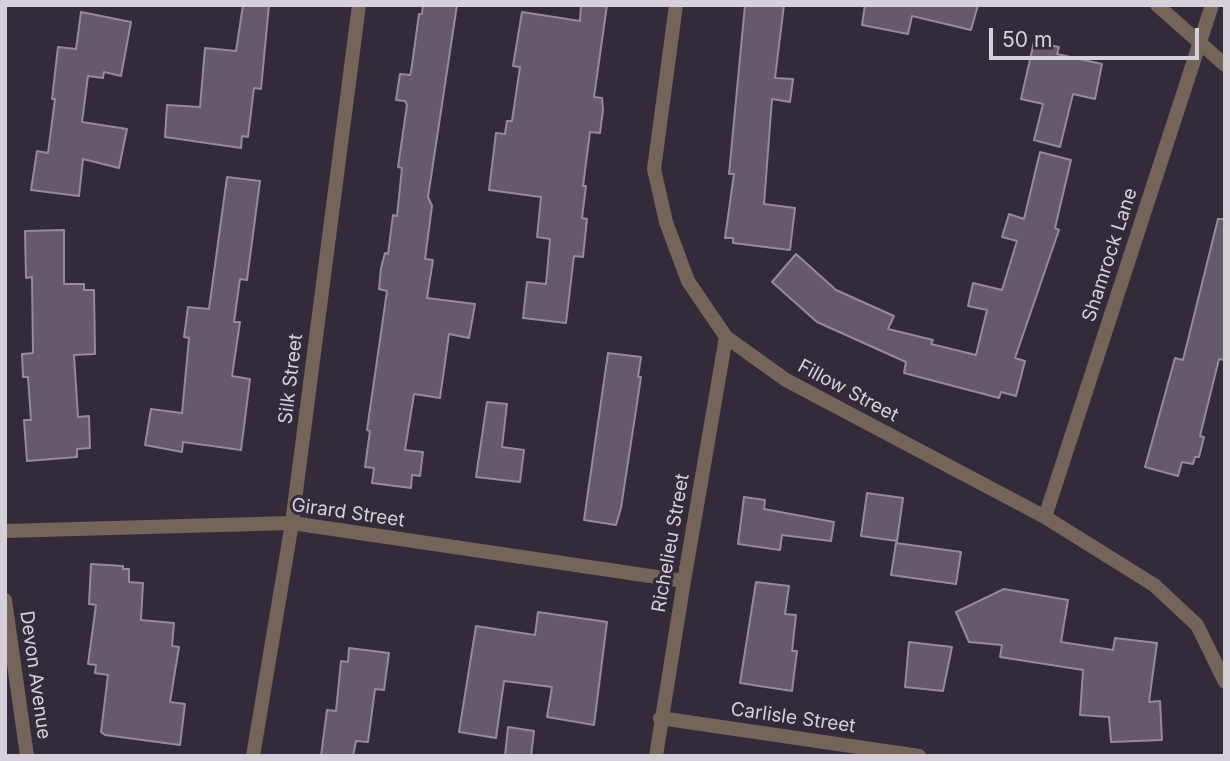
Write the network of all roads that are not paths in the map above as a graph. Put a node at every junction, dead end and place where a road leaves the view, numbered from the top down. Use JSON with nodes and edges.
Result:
{"nodes":[{"id":1,"x":359,"y":5,"type":"edge"},
{"id":2,"x":676,"y":5,"type":"edge"},
{"id":3,"x":1157,"y":5,"type":"edge"},
{"id":4,"x":1212,"y":5,"type":"edge"},
{"id":5,"x":1199,"y":43,"type":"junction"},
{"id":6,"x":1225,"y":65,"type":"edge"},
{"id":7,"x":726,"y":337,"type":"junction"},
{"id":8,"x":1045,"y":517,"type":"junction"},
{"id":9,"x":292,"y":523,"type":"junction"},
{"id":10,"x":5,"y":531,"type":"edge"},
{"id":11,"x":684,"y":581,"type":"junction"},
{"id":12,"x":5,"y":600,"type":"edge"},
{"id":13,"x":1225,"y":682,"type":"edge"},
{"id":14,"x":660,"y":718,"type":"junction"},
{"id":15,"x":27,"y":756,"type":"edge"},
{"id":16,"x":253,"y":756,"type":"edge"},
{"id":17,"x":656,"y":756,"type":"edge"},
{"id":18,"x":919,"y":756,"type":"edge"}],
"edges":[{"from":1,"to":9,"type":"street","name":"Silk Street"},
{"from":2,"to":7,"type":"street","name":"Fillow Street"},
{"from":3,"to":5,"type":"street"},
{"from":4,"to":5,"type":"street","name":"Shamrock Lane"},
{"from":5,"to":6,"type":"street"},
{"from":5,"to":8,"type":"street","name":"Shamrock Lane"},
{"from":7,"to":8,"type":"street","name":"Fillow Street"},
{"from":7,"to":11,"type":"street","name":"Richelieu Street"},
{"from":8,"to":13,"type":"street","name":"Fillow Street"},
{"from":9,"to":10,"type":"street","name":"Girard Street"},
{"from":9,"to":11,"type":"street","name":"Girard Street"},
{"from":9,"to":16,"type":"street","name":"Silk Street"},
{"from":11,"to":14,"type":"street","name":"Richelieu Street"},
{"from":12,"to":15,"type":"street","name":"Devon Avenue"},
{"from":14,"to":17,"type":"street","name":"Richelieu Street"},
{"from":14,"to":18,"type":"street","name":"Carlisle Street"}]}
